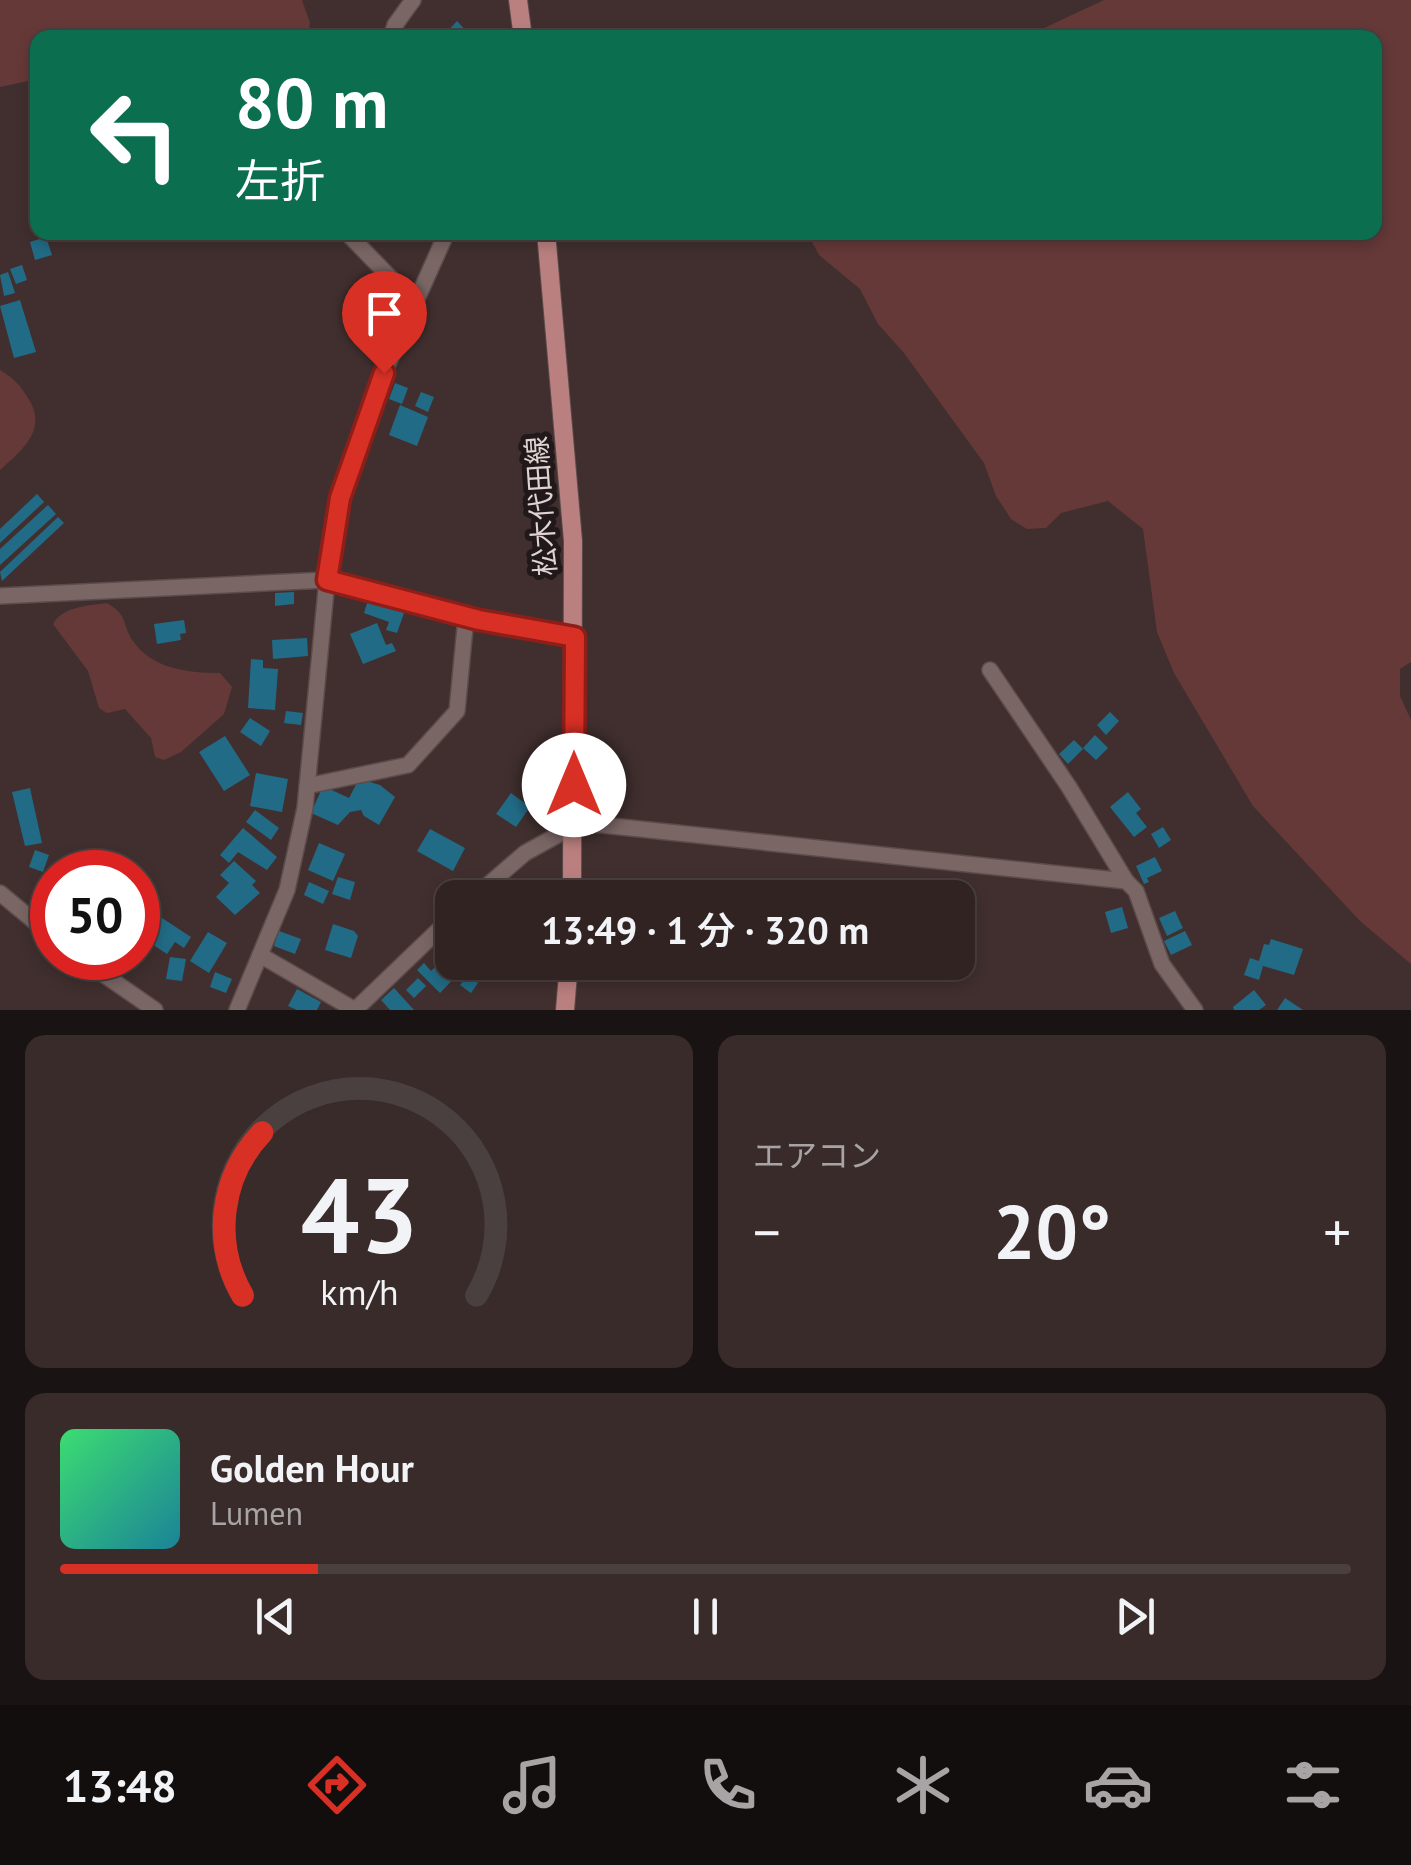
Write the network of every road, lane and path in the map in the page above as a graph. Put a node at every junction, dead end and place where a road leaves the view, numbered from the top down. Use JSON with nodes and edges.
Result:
{"nodes":[{"id":1,"x":413,"y":0,"type":"edge"},
{"id":2,"x":518,"y":0,"type":"edge"},
{"id":3,"x":394,"y":30,"type":"edge"},
{"id":4,"x":521,"y":30,"type":"edge"},
{"id":5,"x":354,"y":240,"type":"edge"},
{"id":6,"x":443,"y":240,"type":"edge"},
{"id":7,"x":547,"y":240,"type":"edge"},
{"id":8,"x":414,"y":302,"type":"junction"},
{"id":9,"x":327,"y":580,"type":"junction"},
{"id":10,"x":0,"y":596,"type":"edge"},
{"id":11,"x":466,"y":616,"type":"junction"},
{"id":12,"x":575,"y":637,"type":"junction"},
{"id":13,"x":990,"y":670,"type":"dead end"},
{"id":14,"x":307,"y":786,"type":"junction"},
{"id":15,"x":574,"y":822,"type":"junction"},
{"id":16,"x":494,"y":880,"type":"edge"},
{"id":17,"x":572,"y":880,"type":"edge"},
{"id":18,"x":1126,"y":881,"type":"junction"},
{"id":19,"x":0,"y":892,"type":"edge"},
{"id":20,"x":30,"y":917,"type":"edge"},
{"id":21,"x":435,"y":933,"type":"edge"},
{"id":22,"x":260,"y":955,"type":"junction"},
{"id":23,"x":112,"y":980,"type":"edge"},
{"id":24,"x":567,"y":980,"type":"edge"},
{"id":25,"x":155,"y":1010,"type":"edge"},
{"id":26,"x":237,"y":1010,"type":"edge"},
{"id":27,"x":355,"y":1010,"type":"edge"},
{"id":28,"x":566,"y":1010,"type":"edge"},
{"id":29,"x":1195,"y":1010,"type":"edge"}],
"edges":[{"from":1,"to":3,"type":"street"},
{"from":2,"to":4,"type":"main road"},
{"from":5,"to":8,"type":"street"},
{"from":6,"to":8,"type":"street"},
{"from":7,"to":12,"type":"main road","name":"松木代田線"},
{"from":8,"to":9,"type":"street"},
{"from":9,"to":10,"type":"street"},
{"from":9,"to":11,"type":"street"},
{"from":9,"to":14,"type":"street"},
{"from":11,"to":12,"type":"street"},
{"from":11,"to":14,"type":"street"},
{"from":12,"to":15,"type":"main road","name":"松木代田線"},
{"from":13,"to":18,"type":"street"},
{"from":14,"to":22,"type":"street"},
{"from":15,"to":16,"type":"street"},
{"from":15,"to":17,"type":"main road","name":"松木代田線"},
{"from":15,"to":18,"type":"street"},
{"from":18,"to":29,"type":"street"},
{"from":19,"to":20,"type":"street"},
{"from":21,"to":27,"type":"street"},
{"from":22,"to":26,"type":"street"},
{"from":22,"to":27,"type":"street"},
{"from":23,"to":25,"type":"street"},
{"from":24,"to":28,"type":"main road"}]}
